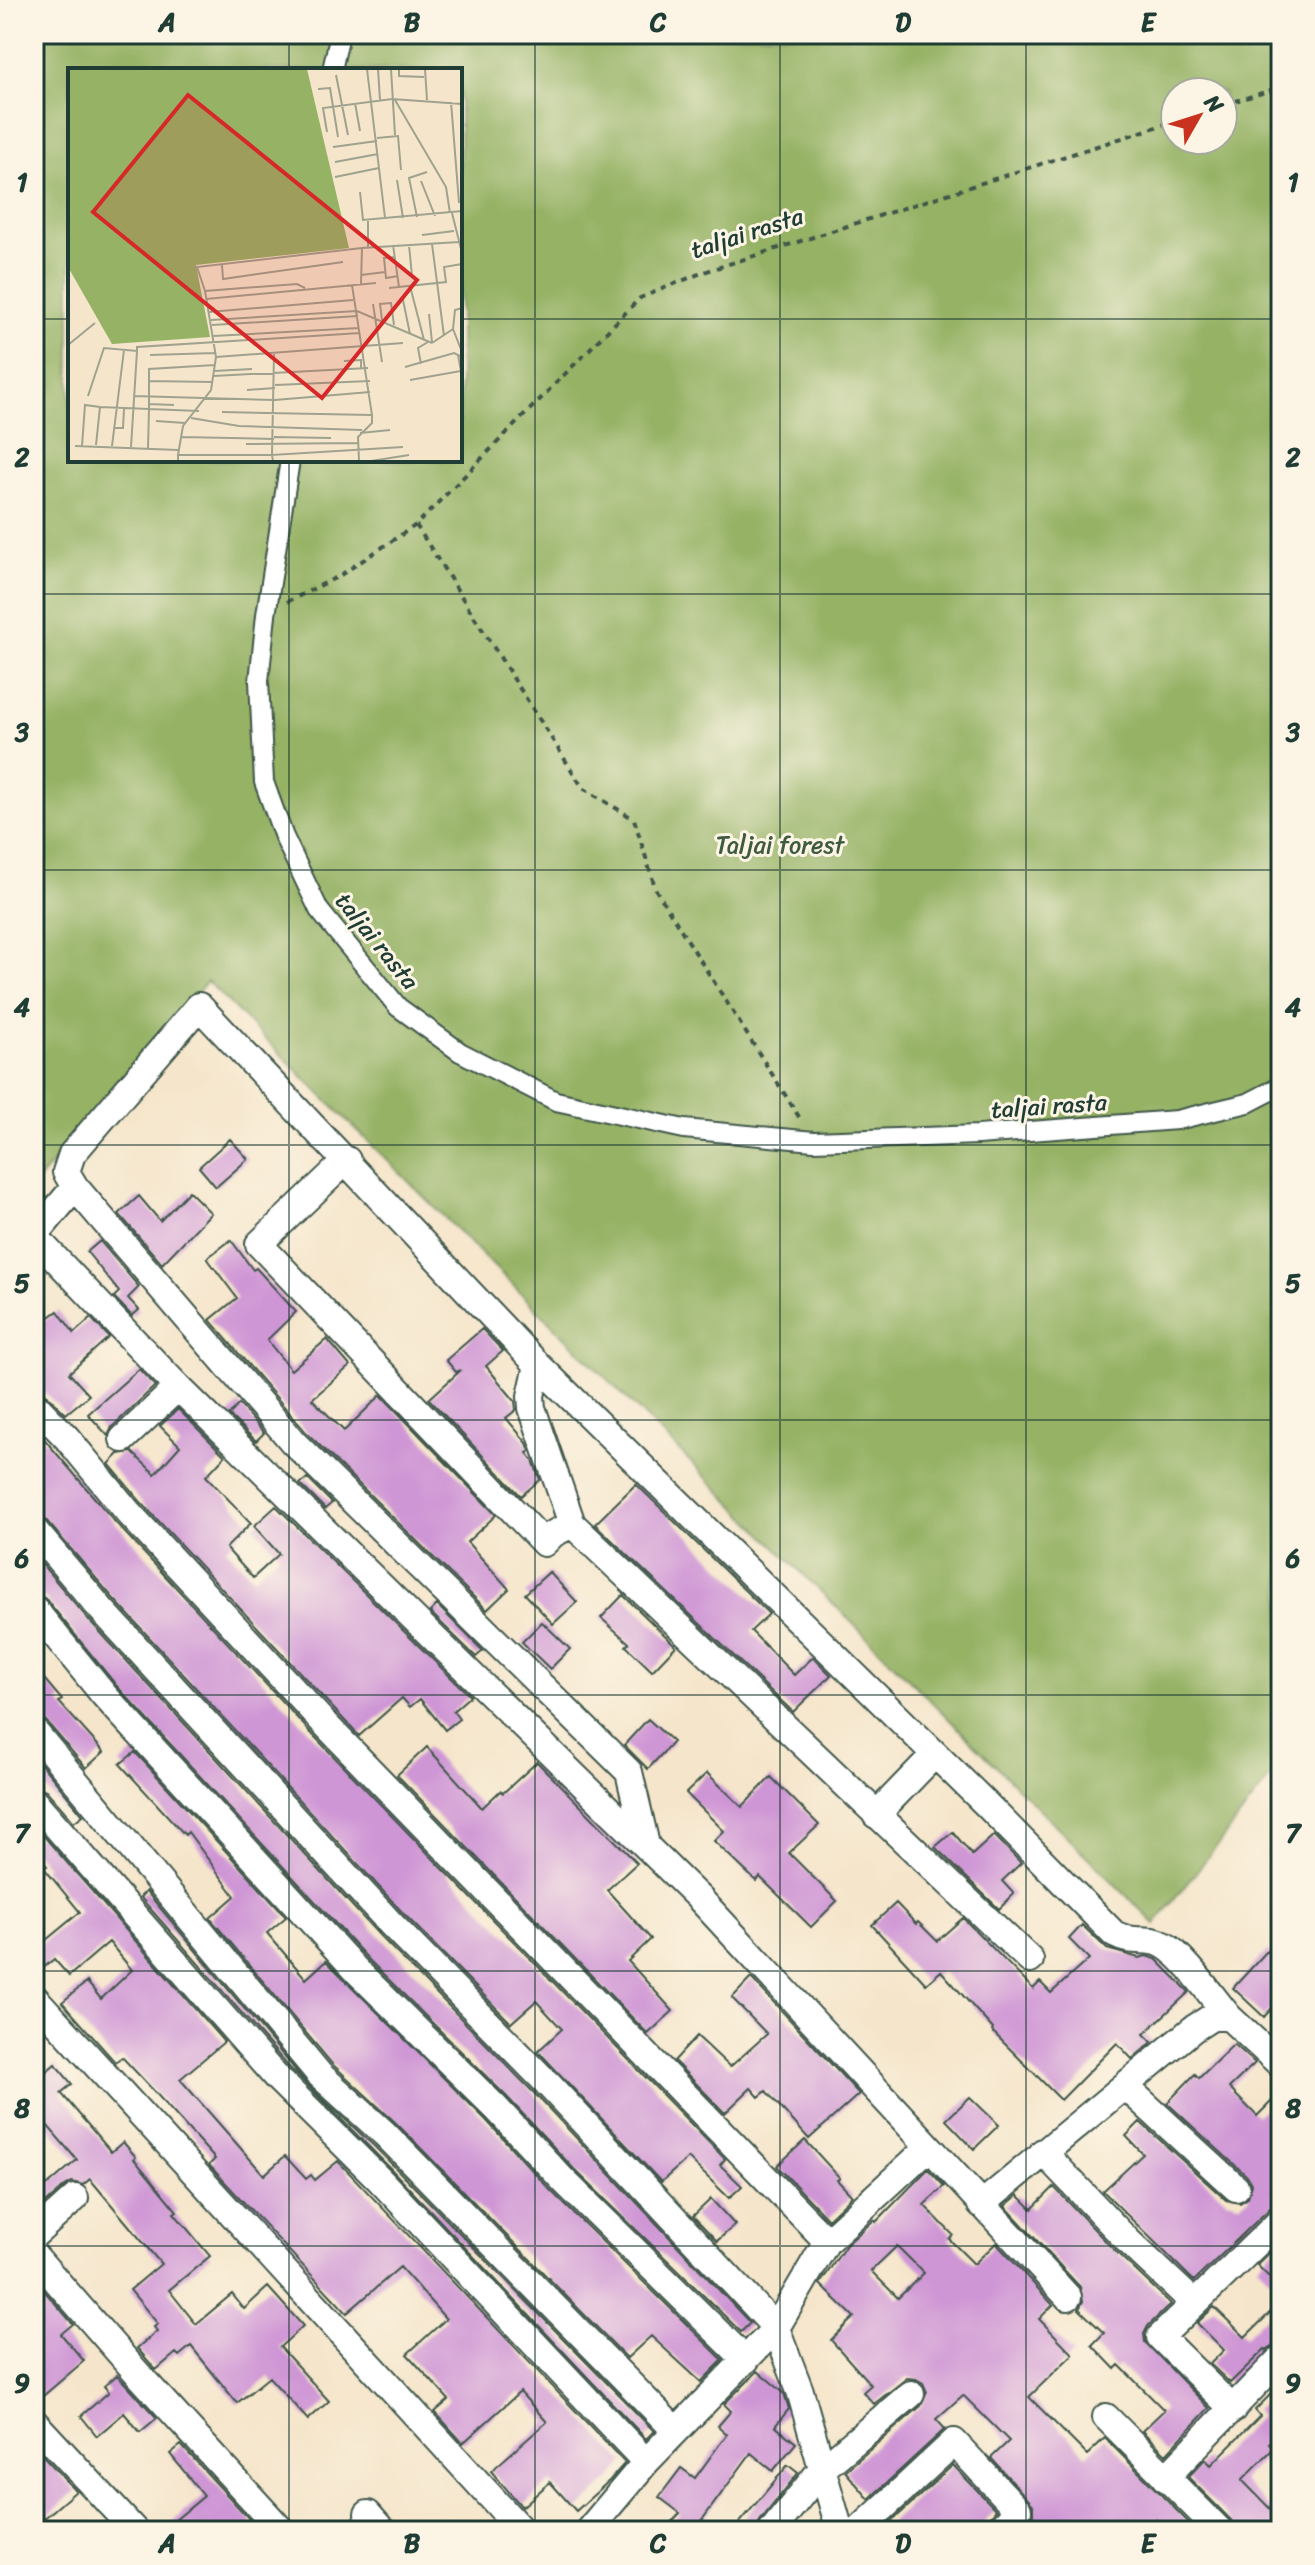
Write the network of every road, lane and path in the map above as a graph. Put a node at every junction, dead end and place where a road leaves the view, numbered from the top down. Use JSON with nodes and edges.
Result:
{"nodes":[{"id":1,"x":340,"y":34,"type":"edge"},
{"id":2,"x":332,"y":68,"type":"edge"},
{"id":3,"x":1281,"y":87,"type":"edge"},
{"id":4,"x":1239,"y":100,"type":"edge"},
{"id":5,"x":1159,"y":126,"type":"edge"},
{"id":6,"x":290,"y":462,"type":"edge"},
{"id":7,"x":416,"y":525,"type":"junction"},
{"id":8,"x":266,"y":615,"type":"junction"},
{"id":9,"x":1281,"y":1086,"type":"edge"},
{"id":10,"x":814,"y":1141,"type":"junction"},
{"id":11,"x":347,"y":1160,"type":"junction"},
{"id":12,"x":75,"y":1187,"type":"junction"},
{"id":13,"x":34,"y":1236,"type":"edge"},
{"id":14,"x":538,"y":1365,"type":"junction"},
{"id":15,"x":178,"y":1387,"type":"junction"},
{"id":16,"x":34,"y":1404,"type":"edge"},
{"id":17,"x":123,"y":1439,"type":"dead end"},
{"id":18,"x":572,"y":1524,"type":"junction"},
{"id":19,"x":34,"y":1530,"type":"edge"},
{"id":20,"x":34,"y":1609,"type":"edge"},
{"id":21,"x":34,"y":1731,"type":"edge"},
{"id":22,"x":935,"y":1754,"type":"junction"},
{"id":23,"x":34,"y":1801,"type":"edge"},
{"id":24,"x":876,"y":1815,"type":"junction"},
{"id":25,"x":646,"y":1845,"type":"junction"},
{"id":26,"x":1030,"y":1960,"type":"dead end"},
{"id":27,"x":35,"y":1999,"type":"edge"},
{"id":28,"x":1229,"y":2017,"type":"junction"},
{"id":29,"x":1277,"y":2053,"type":"edge"},
{"id":30,"x":1125,"y":2086,"type":"junction"},
{"id":31,"x":929,"y":2147,"type":"junction"},
{"id":32,"x":1043,"y":2152,"type":"junction"},
{"id":33,"x":1236,"y":2188,"type":"dead end"},
{"id":34,"x":75,"y":2198,"type":"dead end"},
{"id":35,"x":981,"y":2205,"type":"junction"},
{"id":36,"x":1281,"y":2220,"type":"edge"},
{"id":37,"x":34,"y":2235,"type":"edge"},
{"id":38,"x":827,"y":2241,"type":"junction"},
{"id":39,"x":34,"y":2255,"type":"edge"},
{"id":40,"x":1068,"y":2297,"type":"dead end"},
{"id":41,"x":1194,"y":2303,"type":"junction"},
{"id":42,"x":776,"y":2328,"type":"junction"},
{"id":43,"x":1281,"y":2358,"type":"edge"},
{"id":44,"x":746,"y":2360,"type":"junction"},
{"id":45,"x":911,"y":2394,"type":"dead end"},
{"id":46,"x":1233,"y":2409,"type":"junction"},
{"id":47,"x":1106,"y":2417,"type":"dead end"},
{"id":48,"x":34,"y":2422,"type":"edge"},
{"id":49,"x":676,"y":2431,"type":"junction"},
{"id":50,"x":646,"y":2462,"type":"junction"},
{"id":51,"x":821,"y":2470,"type":"junction"},
{"id":52,"x":1165,"y":2478,"type":"junction"},
{"id":53,"x":135,"y":2531,"type":"edge"},
{"id":54,"x":282,"y":2531,"type":"edge"},
{"id":55,"x":522,"y":2531,"type":"edge"},
{"id":56,"x":588,"y":2531,"type":"edge"},
{"id":57,"x":772,"y":2531,"type":"edge"},
{"id":58,"x":840,"y":2531,"type":"edge"},
{"id":59,"x":858,"y":2531,"type":"edge"},
{"id":60,"x":998,"y":2531,"type":"edge"},
{"id":61,"x":1220,"y":2531,"type":"edge"}],
"edges":[{"from":1,"to":2,"type":"street"},
{"from":3,"to":4,"type":"path"},
{"from":5,"to":7,"type":"path","name":"taljai rasta"},
{"from":6,"to":8,"type":"street","name":"taljai rasta"},
{"from":7,"to":8,"type":"path","name":"taljai rasta"},
{"from":7,"to":10,"type":"path"},
{"from":8,"to":10,"type":"street","name":"taljai rasta"},
{"from":9,"to":10,"type":"street","name":"taljai rasta"},
{"from":11,"to":12,"type":"street"},
{"from":11,"to":14,"type":"street"},
{"from":11,"to":18,"type":"street"},
{"from":12,"to":13,"type":"street"},
{"from":12,"to":25,"type":"street"},
{"from":13,"to":15,"type":"street"},
{"from":14,"to":18,"type":"street"},
{"from":14,"to":22,"type":"street"},
{"from":15,"to":17,"type":"street"},
{"from":15,"to":25,"type":"street"},
{"from":16,"to":38,"type":"street"},
{"from":18,"to":24,"type":"street"},
{"from":19,"to":42,"type":"street"},
{"from":20,"to":44,"type":"street"},
{"from":21,"to":49,"type":"street"},
{"from":22,"to":24,"type":"street"},
{"from":22,"to":28,"type":"street"},
{"from":23,"to":50,"type":"street"},
{"from":24,"to":26,"type":"street"},
{"from":25,"to":31,"type":"street"},
{"from":27,"to":55,"type":"street"},
{"from":28,"to":29,"type":"street"},
{"from":28,"to":30,"type":"street"},
{"from":30,"to":32,"type":"street"},
{"from":30,"to":33,"type":"street"},
{"from":31,"to":35,"type":"street"},
{"from":31,"to":38,"type":"street"},
{"from":32,"to":35,"type":"street"},
{"from":32,"to":41,"type":"street"},
{"from":34,"to":37,"type":"street"},
{"from":35,"to":40,"type":"street"},
{"from":36,"to":41,"type":"street"},
{"from":38,"to":42,"type":"street"},
{"from":39,"to":54,"type":"street"},
{"from":41,"to":46,"type":"street"},
{"from":42,"to":44,"type":"street"},
{"from":42,"to":51,"type":"street"},
{"from":43,"to":46,"type":"street"},
{"from":44,"to":49,"type":"street"},
{"from":45,"to":51,"type":"street"},
{"from":46,"to":52,"type":"street"},
{"from":47,"to":52,"type":"street"},
{"from":48,"to":53,"type":"street"},
{"from":49,"to":50,"type":"street"},
{"from":50,"to":56,"type":"street"},
{"from":51,"to":57,"type":"street"},
{"from":51,"to":58,"type":"street"},
{"from":52,"to":61,"type":"street"},
{"from":59,"to":60,"type":"street"}]}
